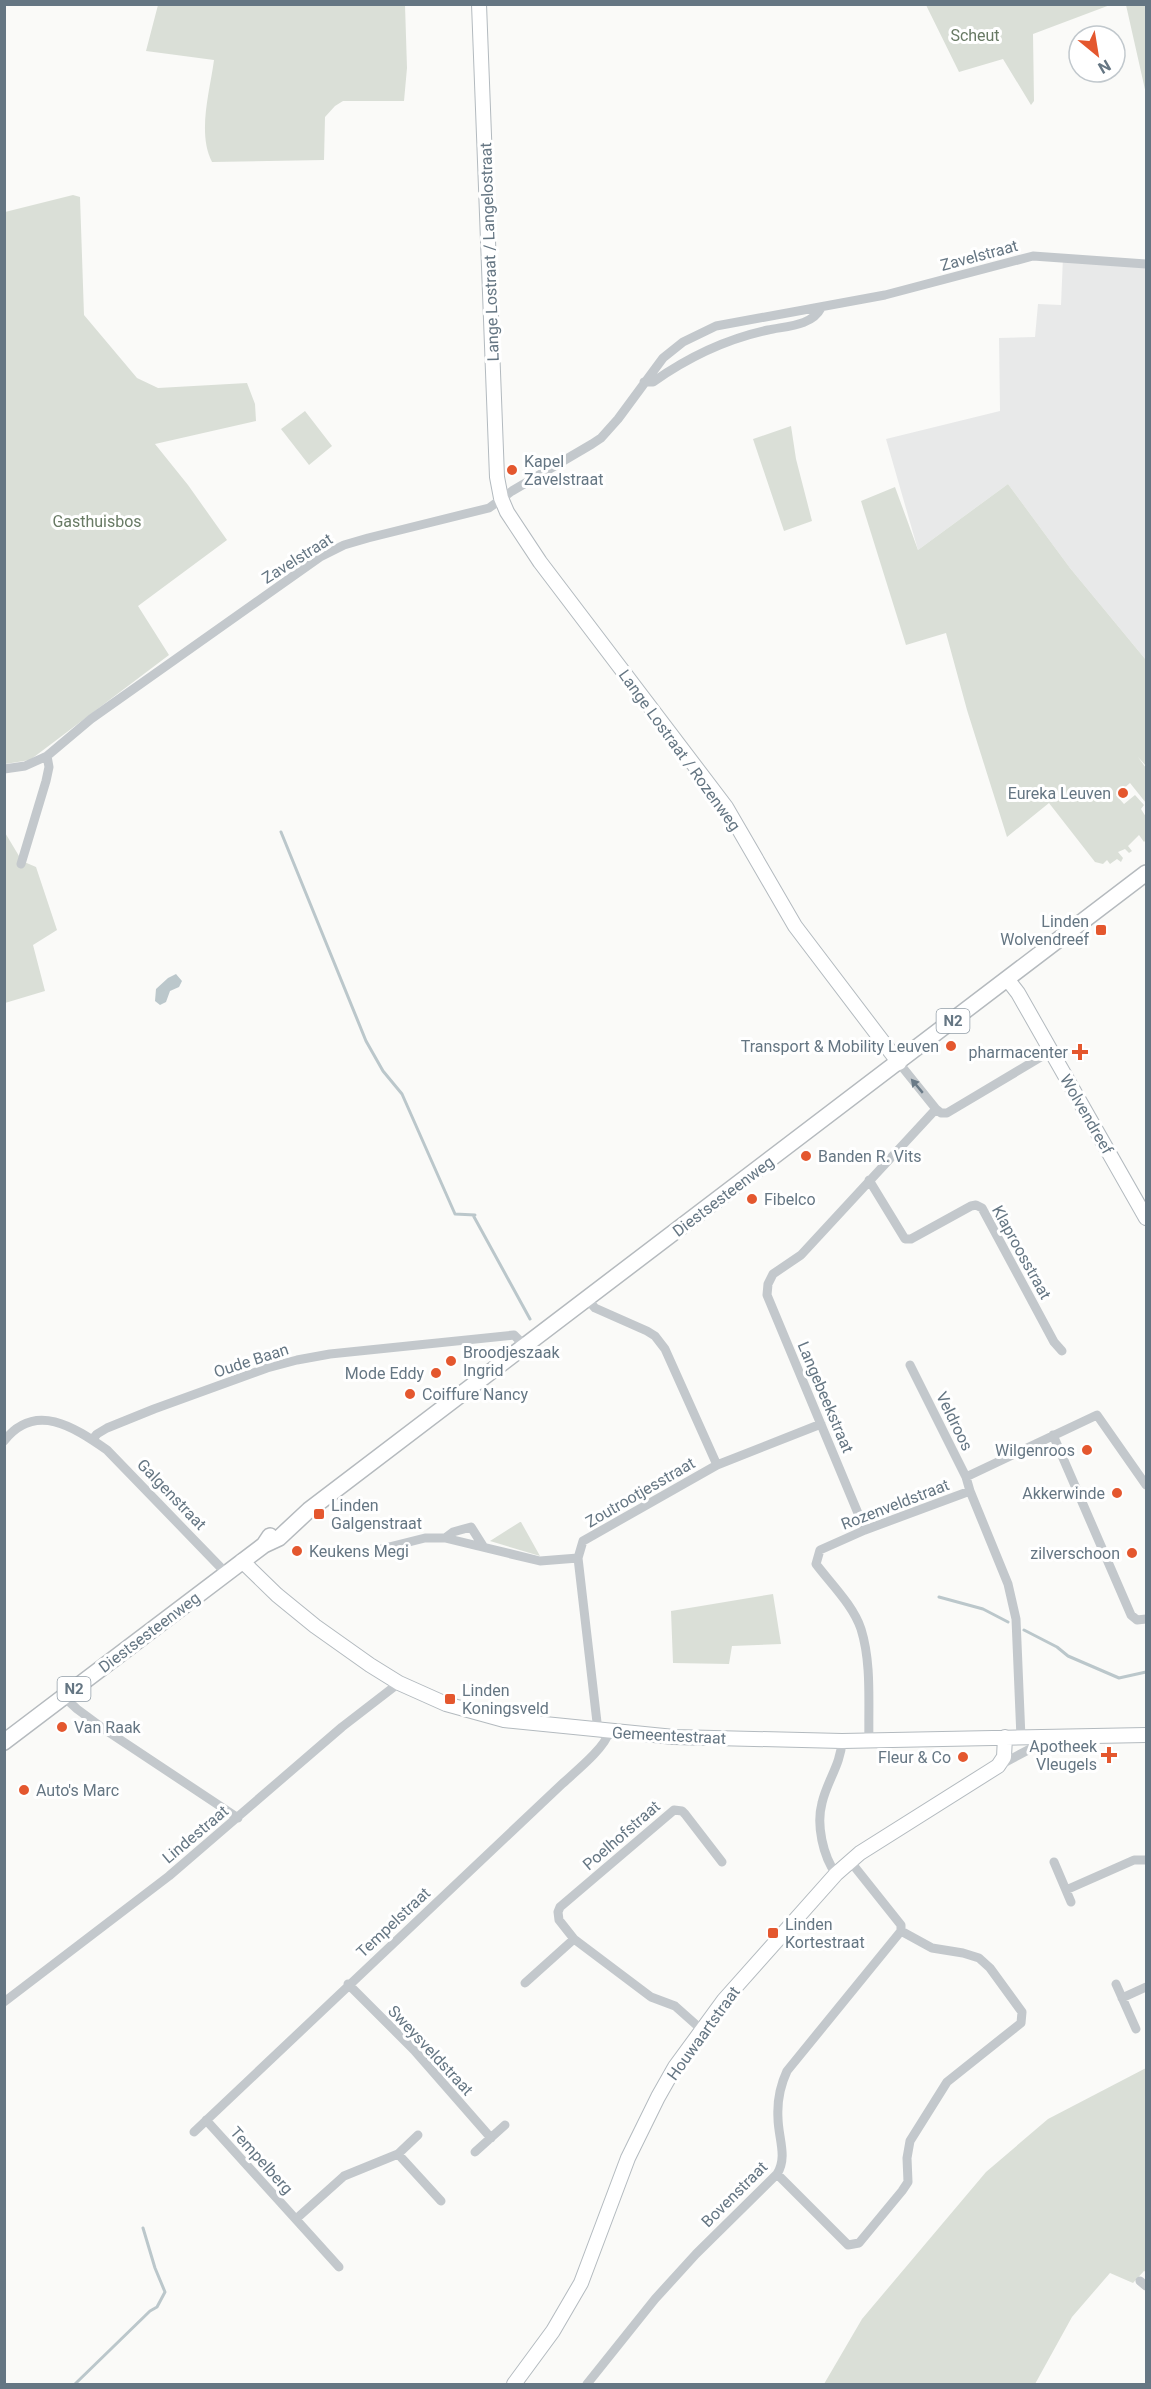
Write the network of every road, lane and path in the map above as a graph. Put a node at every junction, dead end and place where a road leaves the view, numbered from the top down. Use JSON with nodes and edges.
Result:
{"nodes":[{"id":1,"x":480,"y":4,"type":"edge"},
{"id":2,"x":1146,"y":264,"type":"edge"},
{"id":3,"x":821,"y":308,"type":"junction"},
{"id":4,"x":644,"y":382,"type":"junction"},
{"id":5,"x":501,"y":498,"type":"junction"},
{"id":6,"x":47,"y":756,"type":"junction"},
{"id":7,"x":4,"y":769,"type":"edge"},
{"id":8,"x":21,"y":864,"type":"dead end"},
{"id":9,"x":1146,"y":873,"type":"edge"},
{"id":10,"x":1008,"y":980,"type":"junction"},
{"id":11,"x":1051,"y":1051,"type":"junction"},
{"id":12,"x":898,"y":1063,"type":"junction"},
{"id":13,"x":936,"y":1108,"type":"junction"},
{"id":14,"x":868,"y":1180,"type":"junction"},
{"id":15,"x":1146,"y":1218,"type":"edge"},
{"id":16,"x":587,"y":1299,"type":"junction"},
{"id":17,"x":525,"y":1346,"type":"junction"},
{"id":18,"x":1062,"y":1351,"type":"dead end"},
{"id":19,"x":910,"y":1365,"type":"dead end"},
{"id":20,"x":821,"y":1424,"type":"junction"},
{"id":21,"x":1053,"y":1436,"type":"junction"},
{"id":22,"x":92,"y":1440,"type":"junction"},
{"id":23,"x":4,"y":1441,"type":"edge"},
{"id":24,"x":717,"y":1465,"type":"junction"},
{"id":25,"x":966,"y":1477,"type":"junction"},
{"id":26,"x":1146,"y":1485,"type":"edge"},
{"id":27,"x":970,"y":1491,"type":"junction"},
{"id":28,"x":865,"y":1530,"type":"junction"},
{"id":29,"x":445,"y":1538,"type":"junction"},
{"id":30,"x":483,"y":1546,"type":"junction"},
{"id":31,"x":377,"y":1550,"type":"dead end"},
{"id":32,"x":578,"y":1557,"type":"junction"},
{"id":33,"x":242,"y":1561,"type":"junction"},
{"id":34,"x":226,"y":1573,"type":"junction"},
{"id":35,"x":1146,"y":1619,"type":"edge"},
{"id":36,"x":399,"y":1683,"type":"junction"},
{"id":37,"x":64,"y":1697,"type":"junction"},
{"id":38,"x":604,"y":1731,"type":"junction"},
{"id":39,"x":1146,"y":1735,"type":"edge"},
{"id":40,"x":1005,"y":1737,"type":"junction"},
{"id":41,"x":842,"y":1741,"type":"junction"},
{"id":42,"x":869,"y":1741,"type":"junction"},
{"id":43,"x":4,"y":1742,"type":"edge"},
{"id":44,"x":1025,"y":1743,"type":"junction"},
{"id":45,"x":998,"y":1766,"type":"junction"},
{"id":46,"x":238,"y":1818,"type":"junction"},
{"id":47,"x":1146,"y":1860,"type":"edge"},
{"id":48,"x":850,"y":1861,"type":"junction"},
{"id":49,"x":723,"y":1862,"type":"dead end"},
{"id":50,"x":1054,"y":1862,"type":"dead end"},
{"id":51,"x":836,"y":1874,"type":"junction"},
{"id":52,"x":1066,"y":1890,"type":"junction"},
{"id":53,"x":1071,"y":1902,"type":"dead end"},
{"id":54,"x":901,"y":1931,"type":"junction"},
{"id":55,"x":574,"y":1939,"type":"junction"},
{"id":56,"x":525,"y":1983,"type":"dead end"},
{"id":57,"x":348,"y":1984,"type":"junction"},
{"id":58,"x":1116,"y":1984,"type":"dead end"},
{"id":59,"x":1146,"y":1987,"type":"edge"},
{"id":60,"x":1122,"y":1998,"type":"junction"},
{"id":61,"x":4,"y":2002,"type":"edge"},
{"id":62,"x":1136,"y":2029,"type":"dead end"},
{"id":63,"x":702,"y":2030,"type":"junction"},
{"id":64,"x":206,"y":2120,"type":"junction"},
{"id":65,"x":506,"y":2125,"type":"dead end"},
{"id":66,"x":194,"y":2132,"type":"dead end"},
{"id":67,"x":418,"y":2135,"type":"dead end"},
{"id":68,"x":491,"y":2138,"type":"junction"},
{"id":69,"x":475,"y":2152,"type":"dead end"},
{"id":70,"x":398,"y":2154,"type":"junction"},
{"id":71,"x":777,"y":2174,"type":"junction"},
{"id":72,"x":441,"y":2200,"type":"dead end"},
{"id":73,"x":296,"y":2219,"type":"junction"},
{"id":74,"x":339,"y":2267,"type":"dead end"},
{"id":75,"x":514,"y":2385,"type":"edge"},
{"id":76,"x":587,"y":2385,"type":"edge"}],
"edges":[{"from":1,"to":5,"type":"street","name":"Lange Lostraat / Langelostraat"},
{"from":2,"to":3,"type":"street","name":"Zavelstraat"},
{"from":3,"to":4,"type":"street","name":"Zavelstraat"},
{"from":3,"to":4,"type":"street","name":"Zavelstraat"},
{"from":4,"to":5,"type":"street","name":"Zavelstraat"},
{"from":5,"to":6,"type":"street","name":"Zavelstraat"},
{"from":5,"to":12,"type":"street","name":"Lange Lostraat / Rozenweg"},
{"from":6,"to":7,"type":"street","name":"Zavelstraat"},
{"from":6,"to":8,"type":"street"},
{"from":9,"to":10,"type":"main road","name":"Diestsesteenweg","number":"N2"},
{"from":10,"to":11,"type":"street","name":"Wolvendreef"},
{"from":10,"to":12,"type":"main road","name":"Diestsesteenweg","number":"N2"},
{"from":11,"to":13,"type":"street"},
{"from":11,"to":15,"type":"street","name":"Wolvendreef"},
{"from":13,"to":12,"type":"street","one_way":true},
{"from":12,"to":16,"type":"main road","name":"Diestsesteenweg","number":"N2"},
{"from":13,"to":14,"type":"street"},
{"from":14,"to":18,"type":"street","name":"Klaproosstraat"},
{"from":14,"to":20,"type":"street","name":"Langebeekstraat"},
{"from":16,"to":17,"type":"main road","name":"Diestsesteenweg","number":"N2"},
{"from":16,"to":24,"type":"street","name":"Zoutrootjesstraat"},
{"from":17,"to":22,"type":"street","name":"Oude Baan"},
{"from":17,"to":33,"type":"main road","name":"Diestsesteenweg","number":"N2"},
{"from":19,"to":25,"type":"street","name":"Veldroos"},
{"from":20,"to":24,"type":"street"},
{"from":20,"to":28,"type":"street","name":"Langebeekstraat"},
{"from":21,"to":25,"type":"street"},
{"from":21,"to":26,"type":"street"},
{"from":21,"to":35,"type":"street"},
{"from":22,"to":23,"type":"street"},
{"from":22,"to":34,"type":"street","name":"Galgenstraat"},
{"from":24,"to":32,"type":"street","name":"Zoutrootjesstraat"},
{"from":25,"to":27,"type":"street","name":"Veldroos"},
{"from":27,"to":28,"type":"street","name":"Rozenveldstraat"},
{"from":27,"to":44,"type":"street","name":"Rozenveldstraat"},
{"from":28,"to":42,"type":"street","name":"Rozenveldstraat"},
{"from":29,"to":30,"type":"street"},
{"from":29,"to":30,"type":"street"},
{"from":29,"to":31,"type":"street"},
{"from":30,"to":32,"type":"street"},
{"from":32,"to":38,"type":"street"},
{"from":33,"to":34,"type":"main road","name":"Diestsesteenweg","number":"N2"},
{"from":33,"to":36,"type":"street","name":"Gemeentestraat"},
{"from":34,"to":37,"type":"main road","name":"Diestsesteenweg","number":"N2"},
{"from":36,"to":38,"type":"street","name":"Gemeentestraat"},
{"from":36,"to":46,"type":"street","name":"Lindestraat"},
{"from":37,"to":43,"type":"main road","name":"Diestsesteenweg","number":"N2"},
{"from":37,"to":46,"type":"street"},
{"from":38,"to":41,"type":"street","name":"Gemeentestraat"},
{"from":38,"to":57,"type":"street","name":"Tempelstraat"},
{"from":39,"to":44,"type":"street","name":"Gemeentestraat"},
{"from":40,"to":42,"type":"street","name":"Gemeentestraat"},
{"from":40,"to":44,"type":"street","name":"Gemeentestraat"},
{"from":40,"to":45,"type":"street"},
{"from":41,"to":42,"type":"street","name":"Gemeentestraat"},
{"from":41,"to":51,"type":"street"},
{"from":44,"to":45,"type":"street","name":"Houwaartstraat"},
{"from":45,"to":48,"type":"street","name":"Houwaartstraat"},
{"from":46,"to":61,"type":"street","name":"Lindestraat"},
{"from":47,"to":52,"type":"street"},
{"from":48,"to":51,"type":"street","name":"Houwaartstraat"},
{"from":48,"to":54,"type":"street"},
{"from":49,"to":55,"type":"street","name":"Poelhofstraat"},
{"from":50,"to":52,"type":"street"},
{"from":51,"to":63,"type":"street","name":"Houwaartstraat"},
{"from":52,"to":53,"type":"street"},
{"from":54,"to":71,"type":"street","name":"Bovenstraat"},
{"from":54,"to":71,"type":"street"},
{"from":55,"to":56,"type":"street"},
{"from":55,"to":63,"type":"street","name":"Poelhofstraat"},
{"from":57,"to":64,"type":"street","name":"Tempelstraat"},
{"from":57,"to":68,"type":"street","name":"Sweysveldstraat"},
{"from":58,"to":60,"type":"street"},
{"from":59,"to":60,"type":"street"},
{"from":60,"to":62,"type":"street"},
{"from":63,"to":75,"type":"street","name":"Houwaartstraat"},
{"from":64,"to":66,"type":"street","name":"Tempelstraat"},
{"from":64,"to":73,"type":"street","name":"Tempelberg"},
{"from":65,"to":68,"type":"street"},
{"from":67,"to":70,"type":"street","name":"Tempelberg"},
{"from":68,"to":69,"type":"street"},
{"from":70,"to":72,"type":"street"},
{"from":70,"to":73,"type":"street","name":"Tempelberg"},
{"from":71,"to":76,"type":"street","name":"Bovenstraat"},
{"from":73,"to":74,"type":"street","name":"Tempelberg"}]}
